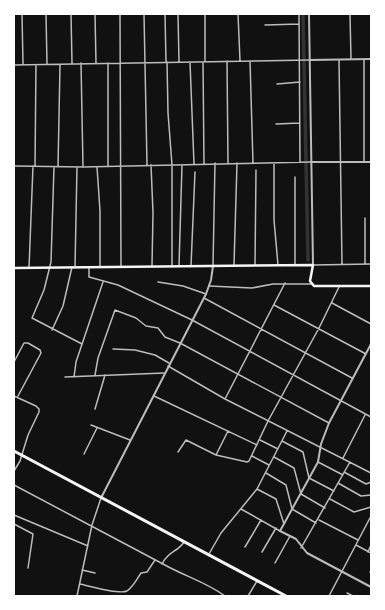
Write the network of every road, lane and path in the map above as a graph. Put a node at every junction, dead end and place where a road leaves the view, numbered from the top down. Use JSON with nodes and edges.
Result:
{"nodes":[{"id":1,"x":22,"y":14,"type":"edge"},
{"id":2,"x":46,"y":14,"type":"edge"},
{"id":3,"x":71,"y":14,"type":"edge"},
{"id":4,"x":95,"y":14,"type":"edge"},
{"id":5,"x":120,"y":14,"type":"edge"},
{"id":6,"x":144,"y":14,"type":"edge"},
{"id":7,"x":165,"y":14,"type":"edge"},
{"id":8,"x":178,"y":14,"type":"edge"},
{"id":9,"x":205,"y":14,"type":"edge"},
{"id":10,"x":238,"y":14,"type":"edge"},
{"id":11,"x":299,"y":14,"type":"edge"},
{"id":12,"x":309,"y":14,"type":"edge"},
{"id":13,"x":350,"y":14,"type":"edge"},
{"id":14,"x":299,"y":24,"type":"junction"},
{"id":15,"x":265,"y":25,"type":"dead end"},
{"id":16,"x":351,"y":59,"type":"junction"},
{"id":17,"x":364,"y":59,"type":"junction"},
{"id":18,"x":371,"y":59,"type":"edge"},
{"id":19,"x":300,"y":60,"type":"junction"},
{"id":20,"x":309,"y":60,"type":"junction"},
{"id":21,"x":339,"y":60,"type":"junction"},
{"id":22,"x":227,"y":61,"type":"junction"},
{"id":23,"x":240,"y":61,"type":"junction"},
{"id":24,"x":250,"y":61,"type":"junction"},
{"id":25,"x":167,"y":62,"type":"junction"},
{"id":26,"x":179,"y":62,"type":"junction"},
{"id":27,"x":190,"y":62,"type":"junction"},
{"id":28,"x":204,"y":62,"type":"junction"},
{"id":29,"x":72,"y":63,"type":"junction"},
{"id":30,"x":82,"y":63,"type":"junction"},
{"id":31,"x":96,"y":63,"type":"junction"},
{"id":32,"x":108,"y":63,"type":"junction"},
{"id":33,"x":120,"y":63,"type":"junction"},
{"id":34,"x":144,"y":63,"type":"junction"},
{"id":35,"x":14,"y":64,"type":"edge"},
{"id":36,"x":24,"y":64,"type":"junction"},
{"id":37,"x":47,"y":64,"type":"junction"},
{"id":38,"x":60,"y":64,"type":"junction"},
{"id":39,"x":36,"y":65,"type":"junction"},
{"id":40,"x":300,"y":82,"type":"junction"},
{"id":41,"x":277,"y":84,"type":"dead end"},
{"id":42,"x":300,"y":123,"type":"junction"},
{"id":43,"x":276,"y":124,"type":"dead end"},
{"id":44,"x":253,"y":162,"type":"junction"},
{"id":45,"x":301,"y":162,"type":"junction"},
{"id":46,"x":310,"y":162,"type":"junction"},
{"id":47,"x":341,"y":162,"type":"junction"},
{"id":48,"x":364,"y":162,"type":"junction"},
{"id":49,"x":371,"y":162,"type":"edge"},
{"id":50,"x":228,"y":163,"type":"junction"},
{"id":51,"x":237,"y":163,"type":"junction"},
{"id":52,"x":274,"y":163,"type":"junction"},
{"id":53,"x":194,"y":164,"type":"junction"},
{"id":54,"x":204,"y":164,"type":"junction"},
{"id":55,"x":215,"y":164,"type":"junction"},
{"id":56,"x":147,"y":165,"type":"junction"},
{"id":57,"x":151,"y":165,"type":"junction"},
{"id":58,"x":172,"y":165,"type":"junction"},
{"id":59,"x":182,"y":165,"type":"junction"},
{"id":60,"x":14,"y":166,"type":"edge"},
{"id":61,"x":34,"y":166,"type":"junction"},
{"id":62,"x":97,"y":166,"type":"junction"},
{"id":63,"x":108,"y":166,"type":"junction"},
{"id":64,"x":121,"y":166,"type":"junction"},
{"id":65,"x":54,"y":167,"type":"junction"},
{"id":66,"x":58,"y":167,"type":"junction"},
{"id":67,"x":77,"y":167,"type":"junction"},
{"id":68,"x":83,"y":167,"type":"junction"},
{"id":69,"x":256,"y":170,"type":"dead end"},
{"id":70,"x":195,"y":172,"type":"dead end"},
{"id":71,"x":295,"y":177,"type":"dead end"},
{"id":72,"x":365,"y":218,"type":"dead end"},
{"id":73,"x":296,"y":264,"type":"junction"},
{"id":74,"x":342,"y":264,"type":"junction"},
{"id":75,"x":365,"y":264,"type":"junction"},
{"id":76,"x":371,"y":264,"type":"edge"},
{"id":77,"x":234,"y":265,"type":"junction"},
{"id":78,"x":255,"y":265,"type":"junction"},
{"id":79,"x":278,"y":265,"type":"junction"},
{"id":80,"x":313,"y":265,"type":"junction"},
{"id":81,"x":152,"y":266,"type":"junction"},
{"id":82,"x":172,"y":266,"type":"junction"},
{"id":83,"x":180,"y":266,"type":"junction"},
{"id":84,"x":190,"y":266,"type":"junction"},
{"id":85,"x":213,"y":266,"type":"junction"},
{"id":86,"x":73,"y":267,"type":"junction"},
{"id":87,"x":89,"y":267,"type":"junction"},
{"id":88,"x":100,"y":267,"type":"junction"},
{"id":89,"x":121,"y":267,"type":"junction"},
{"id":90,"x":14,"y":268,"type":"edge"},
{"id":91,"x":29,"y":268,"type":"junction"},
{"id":92,"x":50,"y":268,"type":"junction"},
{"id":93,"x":103,"y":281,"type":"junction"},
{"id":94,"x":158,"y":282,"type":"dead end"},
{"id":95,"x":285,"y":284,"type":"junction"},
{"id":96,"x":312,"y":284,"type":"junction"},
{"id":97,"x":209,"y":286,"type":"junction"},
{"id":98,"x":339,"y":286,"type":"junction"},
{"id":99,"x":371,"y":286,"type":"edge"},
{"id":100,"x":206,"y":294,"type":"junction"},
{"id":101,"x":204,"y":298,"type":"junction"},
{"id":102,"x":331,"y":303,"type":"junction"},
{"id":103,"x":274,"y":305,"type":"junction"},
{"id":104,"x":192,"y":320,"type":"junction"},
{"id":105,"x":371,"y":324,"type":"edge"},
{"id":106,"x":319,"y":328,"type":"junction"},
{"id":107,"x":261,"y":329,"type":"junction"},
{"id":108,"x":52,"y":330,"type":"junction"},
{"id":109,"x":180,"y":343,"type":"junction"},
{"id":110,"x":82,"y":344,"type":"junction"},
{"id":111,"x":371,"y":344,"type":"edge"},
{"id":112,"x":370,"y":348,"type":"edge"},
{"id":113,"x":114,"y":349,"type":"dead end"},
{"id":114,"x":305,"y":352,"type":"junction"},
{"id":115,"x":250,"y":353,"type":"junction"},
{"id":116,"x":366,"y":354,"type":"junction"},
{"id":117,"x":14,"y":362,"type":"edge"},
{"id":118,"x":170,"y":363,"type":"junction"},
{"id":119,"x":168,"y":366,"type":"junction"},
{"id":120,"x":164,"y":373,"type":"junction"},
{"id":121,"x":95,"y":375,"type":"junction"},
{"id":122,"x":105,"y":375,"type":"junction"},
{"id":123,"x":238,"y":375,"type":"junction"},
{"id":124,"x":293,"y":375,"type":"junction"},
{"id":125,"x":65,"y":377,"type":"dead end"},
{"id":126,"x":74,"y":377,"type":"junction"},
{"id":127,"x":352,"y":378,"type":"junction"},
{"id":128,"x":14,"y":396,"type":"edge"},
{"id":129,"x":18,"y":396,"type":"junction"},
{"id":130,"x":152,"y":396,"type":"junction"},
{"id":131,"x":281,"y":398,"type":"junction"},
{"id":132,"x":225,"y":399,"type":"junction"},
{"id":133,"x":340,"y":401,"type":"junction"},
{"id":134,"x":95,"y":408,"type":"dead end"},
{"id":135,"x":365,"y":415,"type":"junction"},
{"id":136,"x":371,"y":418,"type":"edge"},
{"id":137,"x":268,"y":421,"type":"junction"},
{"id":138,"x":328,"y":423,"type":"junction"},
{"id":139,"x":91,"y":425,"type":"dead end"},
{"id":140,"x":97,"y":428,"type":"junction"},
{"id":141,"x":228,"y":431,"type":"junction"},
{"id":142,"x":287,"y":431,"type":"junction"},
{"id":143,"x":259,"y":439,"type":"junction"},
{"id":144,"x":130,"y":440,"type":"junction"},
{"id":145,"x":282,"y":441,"type":"junction"},
{"id":146,"x":257,"y":445,"type":"junction"},
{"id":147,"x":278,"y":449,"type":"junction"},
{"id":148,"x":321,"y":449,"type":"junction"},
{"id":149,"x":14,"y":452,"type":"edge"},
{"id":150,"x":178,"y":452,"type":"dead end"},
{"id":151,"x":84,"y":454,"type":"dead end"},
{"id":152,"x":216,"y":455,"type":"junction"},
{"id":153,"x":21,"y":456,"type":"junction"},
{"id":154,"x":252,"y":456,"type":"junction"},
{"id":155,"x":274,"y":457,"type":"junction"},
{"id":156,"x":343,"y":458,"type":"junction"},
{"id":157,"x":318,"y":462,"type":"junction"},
{"id":158,"x":350,"y":462,"type":"junction"},
{"id":159,"x":269,"y":465,"type":"junction"},
{"id":160,"x":14,"y":471,"type":"edge"},
{"id":161,"x":265,"y":473,"type":"junction"},
{"id":162,"x":371,"y":473,"type":"edge"},
{"id":163,"x":343,"y":474,"type":"junction"},
{"id":164,"x":309,"y":478,"type":"junction"},
{"id":165,"x":371,"y":482,"type":"edge"},
{"id":166,"x":338,"y":483,"type":"junction"},
{"id":167,"x":14,"y":485,"type":"edge"},
{"id":168,"x":257,"y":489,"type":"junction"},
{"id":169,"x":334,"y":491,"type":"junction"},
{"id":170,"x":300,"y":494,"type":"junction"},
{"id":171,"x":371,"y":495,"type":"edge"},
{"id":172,"x":101,"y":498,"type":"junction"},
{"id":173,"x":330,"y":499,"type":"junction"},
{"id":174,"x":371,"y":507,"type":"edge"},
{"id":175,"x":325,"y":508,"type":"junction"},
{"id":176,"x":241,"y":509,"type":"junction"},
{"id":177,"x":292,"y":509,"type":"junction"},
{"id":178,"x":14,"y":514,"type":"edge"},
{"id":179,"x":371,"y":516,"type":"edge"},
{"id":180,"x":261,"y":520,"type":"junction"},
{"id":181,"x":318,"y":520,"type":"junction"},
{"id":182,"x":316,"y":523,"type":"junction"},
{"id":183,"x":14,"y":524,"type":"edge"},
{"id":184,"x":284,"y":524,"type":"junction"},
{"id":185,"x":92,"y":525,"type":"junction"},
{"id":186,"x":276,"y":528,"type":"junction"},
{"id":187,"x":280,"y":531,"type":"junction"},
{"id":188,"x":290,"y":536,"type":"junction"},
{"id":189,"x":358,"y":540,"type":"junction"},
{"id":190,"x":184,"y":542,"type":"junction"},
{"id":191,"x":356,"y":545,"type":"junction"},
{"id":192,"x":371,"y":545,"type":"edge"},
{"id":193,"x":88,"y":546,"type":"junction"},
{"id":194,"x":245,"y":547,"type":"dead end"},
{"id":195,"x":301,"y":548,"type":"junction"},
{"id":196,"x":262,"y":552,"type":"dead end"},
{"id":197,"x":368,"y":552,"type":"junction"},
{"id":198,"x":371,"y":553,"type":"edge"},
{"id":199,"x":208,"y":555,"type":"junction"},
{"id":200,"x":155,"y":560,"type":"junction"},
{"id":201,"x":275,"y":563,"type":"dead end"},
{"id":202,"x":162,"y":564,"type":"junction"},
{"id":203,"x":28,"y":568,"type":"dead end"},
{"id":204,"x":82,"y":570,"type":"junction"},
{"id":205,"x":341,"y":571,"type":"junction"},
{"id":206,"x":95,"y":573,"type":"dead end"},
{"id":207,"x":257,"y":581,"type":"junction"},
{"id":208,"x":80,"y":584,"type":"junction"},
{"id":209,"x":371,"y":587,"type":"edge"},
{"id":210,"x":347,"y":593,"type":"dead end"},
{"id":211,"x":77,"y":596,"type":"edge"},
{"id":212,"x":225,"y":596,"type":"edge"},
{"id":213,"x":248,"y":596,"type":"edge"},
{"id":214,"x":286,"y":596,"type":"edge"},
{"id":215,"x":329,"y":596,"type":"edge"},
{"id":216,"x":353,"y":596,"type":"edge"}],
"edges":[{"from":1,"to":36,"type":"street"},
{"from":2,"to":37,"type":"street"},
{"from":3,"to":29,"type":"street"},
{"from":4,"to":31,"type":"street"},
{"from":5,"to":33,"type":"street"},
{"from":6,"to":34,"type":"street"},
{"from":7,"to":25,"type":"street"},
{"from":8,"to":26,"type":"street"},
{"from":9,"to":28,"type":"street"},
{"from":10,"to":23,"type":"street"},
{"from":11,"to":14,"type":"street"},
{"from":12,"to":20,"type":"street"},
{"from":13,"to":16,"type":"street"},
{"from":14,"to":15,"type":"street"},
{"from":14,"to":19,"type":"street"},
{"from":16,"to":17,"type":"street"},
{"from":16,"to":21,"type":"street"},
{"from":17,"to":18,"type":"street"},
{"from":17,"to":48,"type":"street"},
{"from":19,"to":20,"type":"street"},
{"from":19,"to":24,"type":"street"},
{"from":19,"to":40,"type":"street"},
{"from":20,"to":21,"type":"street"},
{"from":20,"to":46,"type":"street"},
{"from":21,"to":47,"type":"street"},
{"from":22,"to":23,"type":"street"},
{"from":22,"to":28,"type":"street"},
{"from":22,"to":50,"type":"street"},
{"from":23,"to":24,"type":"street"},
{"from":24,"to":44,"type":"street"},
{"from":25,"to":26,"type":"street"},
{"from":25,"to":34,"type":"street"},
{"from":25,"to":58,"type":"street"},
{"from":26,"to":27,"type":"street"},
{"from":27,"to":28,"type":"street"},
{"from":27,"to":53,"type":"street"},
{"from":28,"to":54,"type":"street"},
{"from":29,"to":30,"type":"street"},
{"from":29,"to":38,"type":"street"},
{"from":30,"to":31,"type":"street"},
{"from":30,"to":68,"type":"street"},
{"from":31,"to":32,"type":"street"},
{"from":32,"to":33,"type":"street"},
{"from":32,"to":63,"type":"street"},
{"from":33,"to":34,"type":"street"},
{"from":33,"to":64,"type":"street"},
{"from":34,"to":56,"type":"street"},
{"from":35,"to":36,"type":"street"},
{"from":36,"to":39,"type":"street"},
{"from":37,"to":38,"type":"street"},
{"from":37,"to":39,"type":"street"},
{"from":38,"to":66,"type":"street"},
{"from":39,"to":61,"type":"street"},
{"from":40,"to":41,"type":"street"},
{"from":40,"to":42,"type":"street"},
{"from":42,"to":43,"type":"street"},
{"from":42,"to":45,"type":"street"},
{"from":44,"to":51,"type":"street"},
{"from":44,"to":52,"type":"street"},
{"from":45,"to":46,"type":"street"},
{"from":45,"to":52,"type":"street"},
{"from":46,"to":47,"type":"street"},
{"from":46,"to":80,"type":"street"},
{"from":47,"to":48,"type":"street"},
{"from":47,"to":74,"type":"street"},
{"from":48,"to":49,"type":"street"},
{"from":50,"to":51,"type":"street"},
{"from":50,"to":55,"type":"street"},
{"from":51,"to":77,"type":"street"},
{"from":52,"to":79,"type":"street"},
{"from":53,"to":54,"type":"street"},
{"from":53,"to":59,"type":"street"},
{"from":54,"to":55,"type":"street"},
{"from":55,"to":85,"type":"street"},
{"from":56,"to":57,"type":"street"},
{"from":56,"to":64,"type":"street"},
{"from":57,"to":58,"type":"street"},
{"from":57,"to":81,"type":"street"},
{"from":58,"to":59,"type":"street"},
{"from":58,"to":82,"type":"street"},
{"from":59,"to":83,"type":"street"},
{"from":60,"to":61,"type":"street"},
{"from":61,"to":65,"type":"street"},
{"from":61,"to":91,"type":"street"},
{"from":62,"to":63,"type":"street"},
{"from":62,"to":68,"type":"street"},
{"from":62,"to":88,"type":"street"},
{"from":63,"to":64,"type":"street"},
{"from":64,"to":89,"type":"street"},
{"from":65,"to":66,"type":"street"},
{"from":65,"to":92,"type":"street"},
{"from":66,"to":67,"type":"street"},
{"from":67,"to":68,"type":"street"},
{"from":67,"to":86,"type":"street"},
{"from":69,"to":78,"type":"street"},
{"from":70,"to":84,"type":"street"},
{"from":71,"to":73,"type":"street"},
{"from":72,"to":75,"type":"street"},
{"from":73,"to":79,"type":"main road"},
{"from":73,"to":80,"type":"main road"},
{"from":74,"to":75,"type":"street"},
{"from":74,"to":80,"type":"street"},
{"from":75,"to":76,"type":"street"},
{"from":77,"to":78,"type":"main road"},
{"from":77,"to":85,"type":"main road"},
{"from":78,"to":79,"type":"main road"},
{"from":80,"to":96,"type":"main road"},
{"from":81,"to":82,"type":"main road"},
{"from":81,"to":89,"type":"main road"},
{"from":82,"to":83,"type":"main road"},
{"from":83,"to":84,"type":"main road"},
{"from":84,"to":85,"type":"main road"},
{"from":85,"to":97,"type":"street"},
{"from":86,"to":87,"type":"main road"},
{"from":86,"to":92,"type":"main road"},
{"from":86,"to":108,"type":"street"},
{"from":87,"to":88,"type":"main road"},
{"from":87,"to":93,"type":"street"},
{"from":88,"to":89,"type":"main road"},
{"from":90,"to":91,"type":"main road"},
{"from":91,"to":92,"type":"main road"},
{"from":92,"to":108,"type":"street"},
{"from":93,"to":104,"type":"street"},
{"from":93,"to":110,"type":"street"},
{"from":94,"to":100,"type":"street"},
{"from":95,"to":96,"type":"street"},
{"from":95,"to":97,"type":"street"},
{"from":95,"to":103,"type":"street"},
{"from":96,"to":98,"type":"main road"},
{"from":97,"to":100,"type":"street"},
{"from":98,"to":99,"type":"main road"},
{"from":98,"to":102,"type":"street"},
{"from":100,"to":101,"type":"street"},
{"from":101,"to":104,"type":"street"},
{"from":101,"to":107,"type":"street"},
{"from":102,"to":105,"type":"street"},
{"from":102,"to":106,"type":"street"},
{"from":103,"to":106,"type":"street"},
{"from":103,"to":107,"type":"street"},
{"from":104,"to":109,"type":"street"},
{"from":104,"to":115,"type":"street"},
{"from":106,"to":114,"type":"street"},
{"from":106,"to":116,"type":"street"},
{"from":107,"to":114,"type":"street"},
{"from":107,"to":115,"type":"street"},
{"from":108,"to":110,"type":"street"},
{"from":109,"to":118,"type":"street"},
{"from":109,"to":121,"type":"street"},
{"from":109,"to":123,"type":"street"},
{"from":110,"to":126,"type":"street"},
{"from":111,"to":112,"type":"street"},
{"from":112,"to":116,"type":"street"},
{"from":113,"to":118,"type":"street"},
{"from":114,"to":124,"type":"street"},
{"from":114,"to":127,"type":"street"},
{"from":115,"to":123,"type":"street"},
{"from":115,"to":124,"type":"street"},
{"from":116,"to":127,"type":"street"},
{"from":117,"to":129,"type":"street"},
{"from":118,"to":119,"type":"street"},
{"from":119,"to":120,"type":"street"},
{"from":119,"to":132,"type":"street"},
{"from":120,"to":122,"type":"street"},
{"from":120,"to":130,"type":"street"},
{"from":121,"to":122,"type":"street"},
{"from":121,"to":126,"type":"street"},
{"from":122,"to":134,"type":"street"},
{"from":123,"to":131,"type":"street"},
{"from":123,"to":132,"type":"street"},
{"from":124,"to":131,"type":"street"},
{"from":124,"to":133,"type":"street"},
{"from":125,"to":126,"type":"street"},
{"from":127,"to":133,"type":"street"},
{"from":128,"to":129,"type":"street"},
{"from":129,"to":153,"type":"street"},
{"from":130,"to":141,"type":"street"},
{"from":130,"to":144,"type":"street"},
{"from":131,"to":137,"type":"street"},
{"from":131,"to":138,"type":"street"},
{"from":132,"to":137,"type":"street"},
{"from":133,"to":135,"type":"street"},
{"from":133,"to":138,"type":"street"},
{"from":135,"to":136,"type":"street"},
{"from":135,"to":156,"type":"street"},
{"from":137,"to":142,"type":"street"},
{"from":137,"to":143,"type":"street"},
{"from":138,"to":148,"type":"street"},
{"from":139,"to":140,"type":"street"},
{"from":140,"to":144,"type":"street"},
{"from":140,"to":151,"type":"street"},
{"from":141,"to":146,"type":"street"},
{"from":141,"to":152,"type":"street"},
{"from":142,"to":145,"type":"street"},
{"from":142,"to":148,"type":"street"},
{"from":143,"to":146,"type":"street"},
{"from":143,"to":147,"type":"street"},
{"from":144,"to":172,"type":"street"},
{"from":145,"to":147,"type":"street"},
{"from":145,"to":164,"type":"street"},
{"from":146,"to":154,"type":"street"},
{"from":147,"to":155,"type":"street"},
{"from":148,"to":156,"type":"street"},
{"from":148,"to":157,"type":"street"},
{"from":149,"to":153,"type":"main road"},
{"from":150,"to":152,"type":"street"},
{"from":152,"to":154,"type":"street"},
{"from":153,"to":160,"type":"street"},
{"from":153,"to":172,"type":"main road"},
{"from":154,"to":159,"type":"street"},
{"from":155,"to":159,"type":"street"},
{"from":155,"to":170,"type":"street"},
{"from":156,"to":158,"type":"street"},
{"from":157,"to":163,"type":"street"},
{"from":157,"to":164,"type":"street"},
{"from":158,"to":162,"type":"street"},
{"from":158,"to":163,"type":"street"},
{"from":159,"to":161,"type":"street"},
{"from":161,"to":168,"type":"street"},
{"from":161,"to":177,"type":"street"},
{"from":163,"to":165,"type":"street"},
{"from":163,"to":166,"type":"street"},
{"from":164,"to":169,"type":"street"},
{"from":164,"to":170,"type":"street"},
{"from":166,"to":169,"type":"street"},
{"from":166,"to":171,"type":"street"},
{"from":167,"to":185,"type":"street"},
{"from":168,"to":176,"type":"street"},
{"from":168,"to":184,"type":"street"},
{"from":169,"to":173,"type":"street"},
{"from":170,"to":175,"type":"street"},
{"from":170,"to":177,"type":"street"},
{"from":172,"to":185,"type":"street"},
{"from":172,"to":190,"type":"main road"},
{"from":173,"to":174,"type":"street"},
{"from":173,"to":175,"type":"street"},
{"from":175,"to":181,"type":"street"},
{"from":176,"to":180,"type":"street"},
{"from":176,"to":199,"type":"street"},
{"from":177,"to":182,"type":"street"},
{"from":177,"to":184,"type":"street"},
{"from":178,"to":193,"type":"street"},
{"from":179,"to":189,"type":"street"},
{"from":180,"to":186,"type":"street"},
{"from":180,"to":194,"type":"street"},
{"from":181,"to":182,"type":"street"},
{"from":181,"to":189,"type":"street"},
{"from":182,"to":195,"type":"street"},
{"from":183,"to":203,"type":"street"},
{"from":184,"to":187,"type":"street"},
{"from":185,"to":193,"type":"street"},
{"from":185,"to":200,"type":"street"},
{"from":186,"to":187,"type":"street"},
{"from":186,"to":196,"type":"street"},
{"from":187,"to":188,"type":"street"},
{"from":188,"to":195,"type":"street"},
{"from":188,"to":201,"type":"street"},
{"from":189,"to":191,"type":"street"},
{"from":190,"to":199,"type":"main road"},
{"from":190,"to":202,"type":"street"},
{"from":191,"to":197,"type":"street"},
{"from":191,"to":205,"type":"street"},
{"from":192,"to":197,"type":"street"},
{"from":193,"to":204,"type":"street"},
{"from":195,"to":205,"type":"street"},
{"from":197,"to":198,"type":"street"},
{"from":199,"to":207,"type":"main road"},
{"from":200,"to":202,"type":"street"},
{"from":200,"to":208,"type":"street"},
{"from":202,"to":212,"type":"street"},
{"from":204,"to":206,"type":"street"},
{"from":204,"to":208,"type":"street"},
{"from":205,"to":209,"type":"street"},
{"from":205,"to":215,"type":"street"},
{"from":207,"to":213,"type":"street"},
{"from":207,"to":214,"type":"main road"},
{"from":208,"to":211,"type":"street"},
{"from":210,"to":216,"type":"street"}]}
